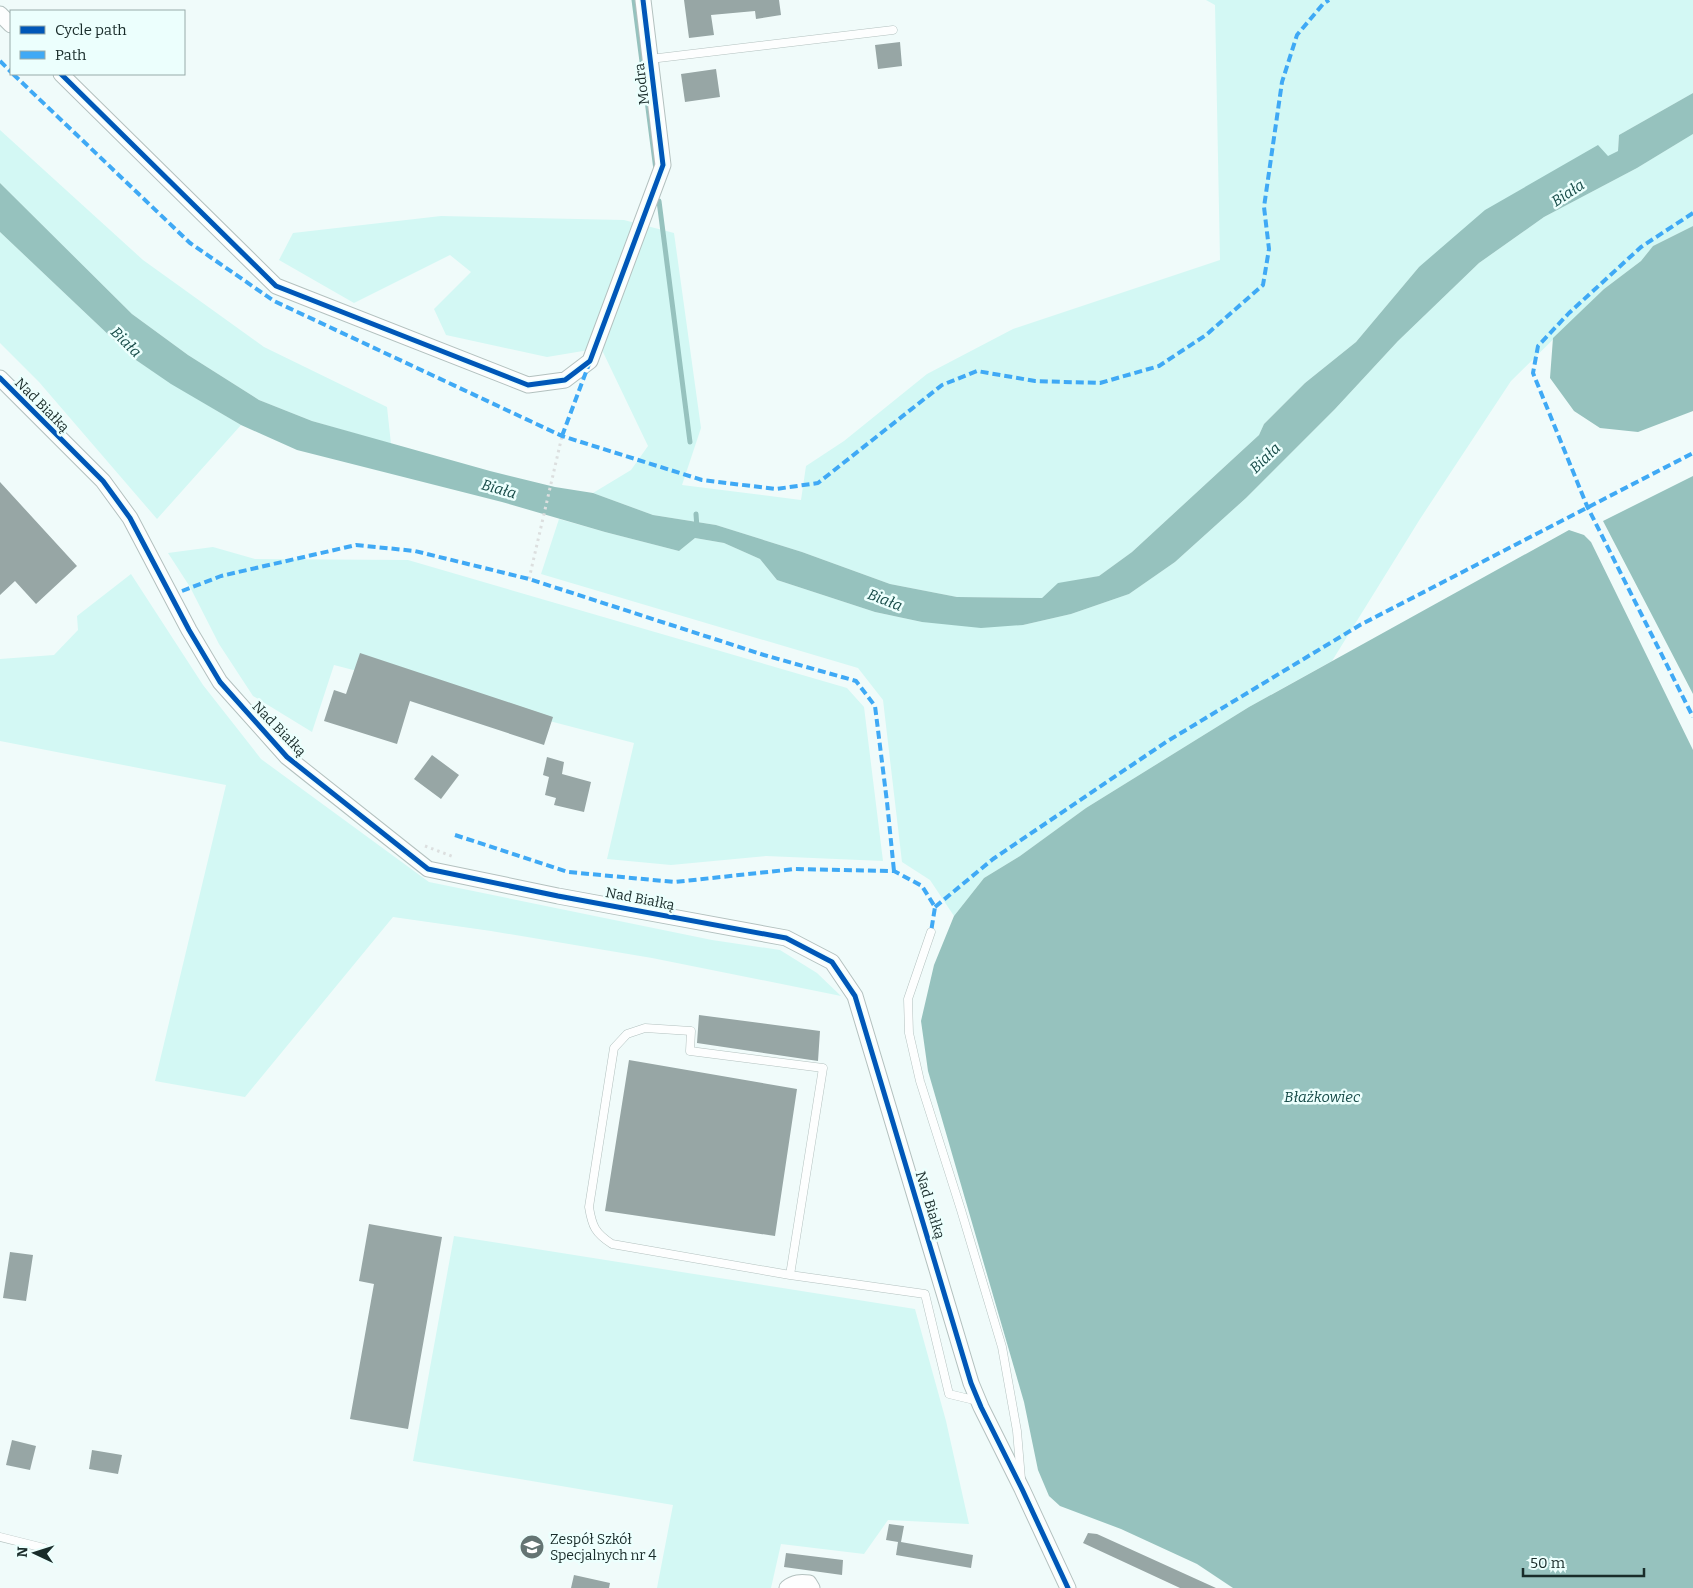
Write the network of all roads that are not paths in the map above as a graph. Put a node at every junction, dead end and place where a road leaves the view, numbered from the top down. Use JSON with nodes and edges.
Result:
{"nodes":[{"id":1,"x":643,"y":0,"type":"edge"},
{"id":2,"x":0,"y":14,"type":"edge"},
{"id":3,"x":10,"y":24,"type":"edge"},
{"id":4,"x":893,"y":30,"type":"dead end"},
{"id":5,"x":650,"y":60,"type":"junction"},
{"id":6,"x":62,"y":75,"type":"edge"},
{"id":7,"x":0,"y":378,"type":"edge"},
{"id":8,"x":931,"y":932,"type":"dead end"},
{"id":9,"x":790,"y":1275,"type":"junction"},
{"id":10,"x":978,"y":1401,"type":"junction"},
{"id":11,"x":1022,"y":1489,"type":"junction"},
{"id":12,"x":0,"y":1537,"type":"edge"},
{"id":13,"x":44,"y":1548,"type":"dead end"},
{"id":14,"x":787,"y":1588,"type":"edge"},
{"id":15,"x":812,"y":1588,"type":"edge"},
{"id":16,"x":1068,"y":1588,"type":"edge"}],
"edges":[{"from":1,"to":5,"type":"street","name":"Modra"},
{"from":2,"to":3,"type":"street"},
{"from":4,"to":5,"type":"lane"},
{"from":5,"to":6,"type":"street","name":"Modra"},
{"from":7,"to":10,"type":"street","name":"Nad Białką"},
{"from":8,"to":11,"type":"lane"},
{"from":9,"to":9,"type":"lane"},
{"from":9,"to":10,"type":"lane"},
{"from":10,"to":11,"type":"street","name":"Nad Białką"},
{"from":11,"to":16,"type":"street","name":"Nad Białką"},
{"from":12,"to":13,"type":"lane"},
{"from":14,"to":15,"type":"street"}]}
